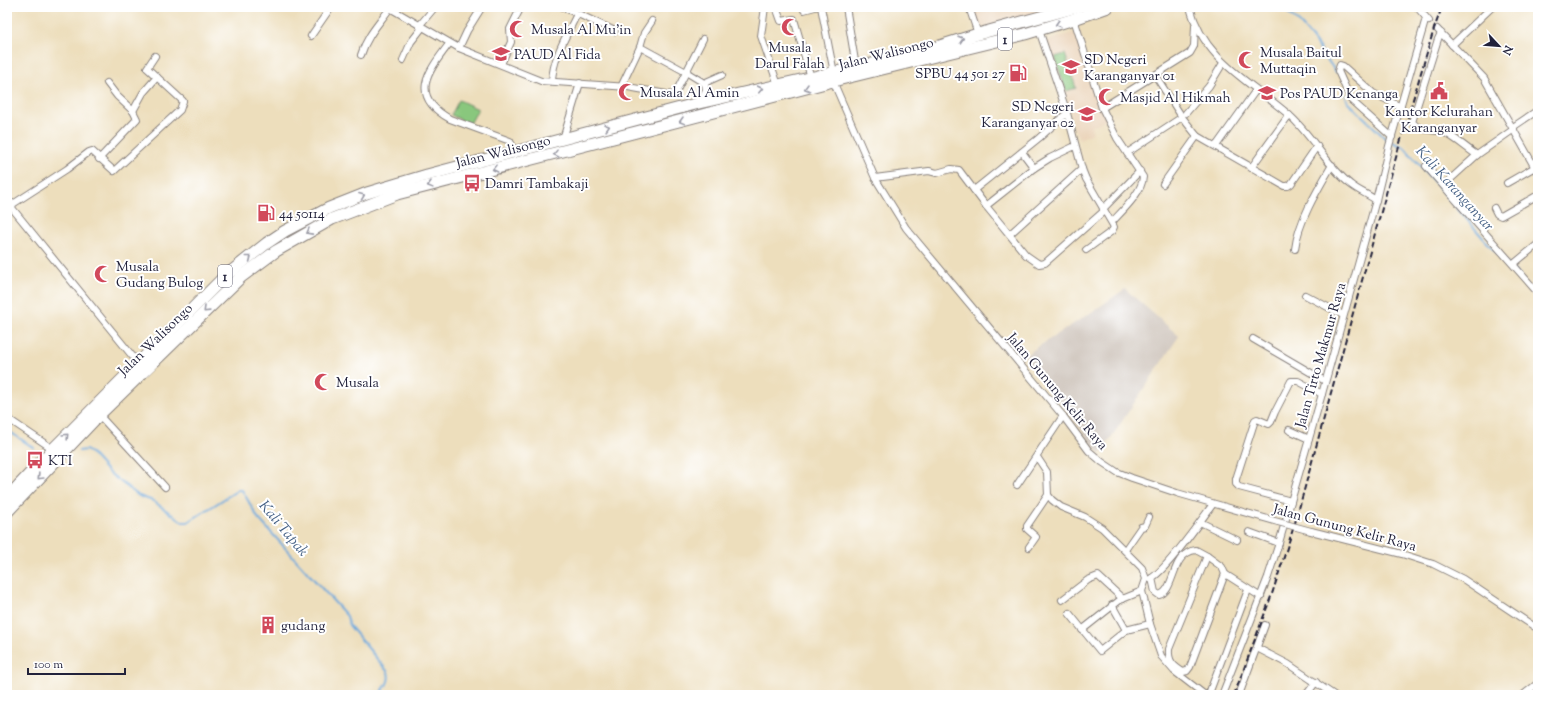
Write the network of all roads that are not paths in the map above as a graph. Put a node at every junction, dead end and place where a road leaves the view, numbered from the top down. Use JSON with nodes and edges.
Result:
{"nodes":[{"id":1,"x":331,"y":7,"type":"edge"},
{"id":2,"x":435,"y":7,"type":"edge"},
{"id":3,"x":482,"y":7,"type":"edge"},
{"id":4,"x":520,"y":7,"type":"edge"},
{"id":5,"x":563,"y":7,"type":"edge"},
{"id":6,"x":765,"y":7,"type":"edge"},
{"id":7,"x":776,"y":7,"type":"edge"},
{"id":8,"x":815,"y":7,"type":"edge"},
{"id":9,"x":822,"y":7,"type":"edge"},
{"id":10,"x":846,"y":7,"type":"edge"},
{"id":11,"x":969,"y":7,"type":"edge"},
{"id":12,"x":1076,"y":7,"type":"edge"},
{"id":13,"x":1108,"y":7,"type":"edge"},
{"id":14,"x":1190,"y":7,"type":"edge"},
{"id":15,"x":1417,"y":7,"type":"edge"},
{"id":16,"x":1492,"y":7,"type":"edge"},
{"id":17,"x":391,"y":8,"type":"edge"},
{"id":18,"x":804,"y":10,"type":"dead end"},
{"id":19,"x":577,"y":14,"type":"junction"},
{"id":20,"x":1074,"y":20,"type":"junction"},
{"id":21,"x":652,"y":21,"type":"dead end"},
{"id":22,"x":1195,"y":26,"type":"junction"},
{"id":23,"x":421,"y":27,"type":"junction"},
{"id":24,"x":615,"y":30,"type":"dead end"},
{"id":25,"x":1039,"y":30,"type":"junction"},
{"id":26,"x":978,"y":34,"type":"junction"},
{"id":27,"x":311,"y":36,"type":"dead end"},
{"id":28,"x":704,"y":39,"type":"dead end"},
{"id":29,"x":449,"y":44,"type":"junction"},
{"id":30,"x":1452,"y":45,"type":"junction"},
{"id":31,"x":640,"y":47,"type":"junction"},
{"id":32,"x":459,"y":48,"type":"junction"},
{"id":33,"x":361,"y":55,"type":"dead end"},
{"id":34,"x":155,"y":56,"type":"dead end"},
{"id":35,"x":403,"y":60,"type":"dead end"},
{"id":36,"x":1223,"y":63,"type":"junction"},
{"id":37,"x":501,"y":64,"type":"junction"},
{"id":38,"x":856,"y":67,"type":"junction"},
{"id":39,"x":686,"y":72,"type":"junction"},
{"id":40,"x":722,"y":75,"type":"dead end"},
{"id":41,"x":1155,"y":75,"type":"junction"},
{"id":42,"x":157,"y":77,"type":"junction"},
{"id":43,"x":834,"y":77,"type":"junction"},
{"id":44,"x":811,"y":78,"type":"junction"},
{"id":45,"x":552,"y":81,"type":"junction"},
{"id":46,"x":107,"y":83,"type":"dead end"},
{"id":47,"x":580,"y":83,"type":"junction"},
{"id":48,"x":705,"y":83,"type":"junction"},
{"id":49,"x":778,"y":85,"type":"junction"},
{"id":50,"x":621,"y":86,"type":"junction"},
{"id":51,"x":1256,"y":90,"type":"junction"},
{"id":52,"x":699,"y":103,"type":"junction"},
{"id":53,"x":1401,"y":107,"type":"junction"},
{"id":54,"x":1102,"y":108,"type":"junction"},
{"id":55,"x":1538,"y":110,"type":"edge"},
{"id":56,"x":133,"y":111,"type":"junction"},
{"id":57,"x":1067,"y":113,"type":"junction"},
{"id":58,"x":1184,"y":115,"type":"junction"},
{"id":59,"x":1289,"y":115,"type":"junction"},
{"id":60,"x":1513,"y":128,"type":"junction"},
{"id":61,"x":1197,"y":136,"type":"junction"},
{"id":62,"x":1391,"y":138,"type":"junction"},
{"id":63,"x":564,"y":139,"type":"junction"},
{"id":64,"x":1075,"y":146,"type":"junction"},
{"id":65,"x":1216,"y":146,"type":"junction"},
{"id":66,"x":1317,"y":146,"type":"junction"},
{"id":67,"x":515,"y":151,"type":"junction"},
{"id":68,"x":1022,"y":152,"type":"junction"},
{"id":69,"x":1127,"y":153,"type":"junction"},
{"id":70,"x":1477,"y":155,"type":"junction"},
{"id":71,"x":100,"y":159,"type":"junction"},
{"id":72,"x":1332,"y":165,"type":"junction"},
{"id":73,"x":1426,"y":166,"type":"dead end"},
{"id":74,"x":1034,"y":168,"type":"junction"},
{"id":75,"x":1251,"y":168,"type":"junction"},
{"id":76,"x":1082,"y":169,"type":"junction"},
{"id":77,"x":1536,"y":170,"type":"edge"},
{"id":78,"x":1140,"y":171,"type":"junction"},
{"id":79,"x":875,"y":178,"type":"junction"},
{"id":80,"x":1164,"y":184,"type":"dead end"},
{"id":81,"x":1507,"y":184,"type":"dead end"},
{"id":82,"x":1444,"y":185,"type":"junction"},
{"id":83,"x":974,"y":190,"type":"junction"},
{"id":84,"x":1538,"y":195,"type":"edge"},
{"id":85,"x":1376,"y":200,"type":"junction"},
{"id":86,"x":986,"y":206,"type":"junction"},
{"id":87,"x":1494,"y":208,"type":"dead end"},
{"id":88,"x":10,"y":209,"type":"edge"},
{"id":89,"x":1104,"y":210,"type":"junction"},
{"id":90,"x":1112,"y":222,"type":"junction"},
{"id":91,"x":1010,"y":234,"type":"junction"},
{"id":92,"x":1538,"y":244,"type":"edge"},
{"id":93,"x":1295,"y":249,"type":"dead end"},
{"id":94,"x":1086,"y":250,"type":"dead end"},
{"id":95,"x":1516,"y":262,"type":"dead end"},
{"id":96,"x":1538,"y":293,"type":"edge"},
{"id":97,"x":1305,"y":295,"type":"dead end"},
{"id":98,"x":1343,"y":315,"type":"junction"},
{"id":99,"x":1254,"y":338,"type":"dead end"},
{"id":100,"x":138,"y":363,"type":"junction"},
{"id":101,"x":1325,"y":381,"type":"junction"},
{"id":102,"x":1322,"y":394,"type":"junction"},
{"id":103,"x":99,"y":415,"type":"junction"},
{"id":104,"x":1063,"y":416,"type":"junction"},
{"id":105,"x":7,"y":418,"type":"edge"},
{"id":106,"x":1289,"y":430,"type":"dead end"},
{"id":107,"x":1308,"y":439,"type":"junction"},
{"id":108,"x":53,"y":449,"type":"junction"},
{"id":109,"x":1037,"y":457,"type":"junction"},
{"id":110,"x":1017,"y":485,"type":"dead end"},
{"id":111,"x":165,"y":487,"type":"dead end"},
{"id":112,"x":1048,"y":495,"type":"junction"},
{"id":113,"x":7,"y":498,"type":"edge"},
{"id":114,"x":1291,"y":501,"type":"junction"},
{"id":115,"x":1213,"y":504,"type":"junction"},
{"id":116,"x":7,"y":512,"type":"edge"},
{"id":117,"x":1149,"y":517,"type":"dead end"},
{"id":118,"x":1200,"y":522,"type":"junction"},
{"id":119,"x":1249,"y":532,"type":"dead end"},
{"id":120,"x":1237,"y":540,"type":"dead end"},
{"id":121,"x":1279,"y":543,"type":"junction"},
{"id":122,"x":1029,"y":547,"type":"dead end"},
{"id":123,"x":1125,"y":550,"type":"junction"},
{"id":124,"x":1207,"y":556,"type":"junction"},
{"id":125,"x":1225,"y":574,"type":"junction"},
{"id":126,"x":1149,"y":578,"type":"junction"},
{"id":127,"x":1248,"y":590,"type":"junction"},
{"id":128,"x":1142,"y":591,"type":"junction"},
{"id":129,"x":1261,"y":597,"type":"junction"},
{"id":130,"x":1123,"y":599,"type":"junction"},
{"id":131,"x":1062,"y":600,"type":"dead end"},
{"id":132,"x":1112,"y":605,"type":"junction"},
{"id":133,"x":1069,"y":613,"type":"dead end"},
{"id":134,"x":1150,"y":624,"type":"junction"},
{"id":135,"x":1265,"y":625,"type":"dead end"},
{"id":136,"x":1538,"y":629,"type":"edge"},
{"id":137,"x":1082,"y":630,"type":"junction"},
{"id":138,"x":1126,"y":630,"type":"junction"},
{"id":139,"x":1257,"y":648,"type":"junction"},
{"id":140,"x":1316,"y":682,"type":"junction"},
{"id":141,"x":1538,"y":683,"type":"edge"},
{"id":142,"x":1204,"y":693,"type":"edge"},
{"id":143,"x":1222,"y":695,"type":"edge"},
{"id":144,"x":1239,"y":695,"type":"edge"},
{"id":145,"x":1306,"y":695,"type":"edge"},
{"id":146,"x":1334,"y":695,"type":"edge"},
{"id":147,"x":1523,"y":695,"type":"edge"}],
"edges":[{"from":1,"to":27,"type":"street"},
{"from":2,"to":23,"type":"street"},
{"from":3,"to":32,"type":"street"},
{"from":4,"to":37,"type":"street"},
{"from":5,"to":19,"type":"street"},
{"from":6,"to":49,"type":"street"},
{"from":7,"to":44,"type":"street"},
{"from":8,"to":18,"type":"street"},
{"from":9,"to":43,"type":"street","name":"Jalan Gunung Kelir Raya"},
{"from":10,"to":38,"type":"street"},
{"from":11,"to":26,"type":"street"},
{"from":12,"to":26,"type":"highway","name":"Jalan Walisongo","number":"1"},
{"from":13,"to":20,"type":"highway","name":"Jalan Walisongo","number":"1"},
{"from":14,"to":22,"type":"street"},
{"from":15,"to":53,"type":"street","name":"Jalan Tirto Makmur Raya"},
{"from":16,"to":30,"type":"street"},
{"from":17,"to":23,"type":"street"},
{"from":17,"to":33,"type":"street"},
{"from":19,"to":24,"type":"street"},
{"from":19,"to":45,"type":"street"},
{"from":20,"to":25,"type":"highway","name":"Jalan Walisongo","number":"1","one_way":true},
{"from":20,"to":54,"type":"street"},
{"from":21,"to":31,"type":"street"},
{"from":22,"to":36,"type":"street"},
{"from":22,"to":41,"type":"street"},
{"from":23,"to":29,"type":"street"},
{"from":23,"to":35,"type":"street"},
{"from":25,"to":43,"type":"highway","name":"Jalan Walisongo","number":"1"},
{"from":25,"to":57,"type":"street"},
{"from":38,"to":26,"type":"highway","name":"Jalan Walisongo","number":"1","one_way":true},
{"from":28,"to":39,"type":"street"},
{"from":29,"to":32,"type":"street"},
{"from":29,"to":67,"type":"street"},
{"from":30,"to":60,"type":"street"},
{"from":30,"to":70,"type":"street"},
{"from":31,"to":39,"type":"street"},
{"from":31,"to":50,"type":"street"},
{"from":32,"to":37,"type":"street"},
{"from":34,"to":42,"type":"street"},
{"from":36,"to":51,"type":"street"},
{"from":36,"to":58,"type":"street"},
{"from":37,"to":45,"type":"street"},
{"from":38,"to":43,"type":"highway","name":"Jalan Walisongo","number":"1"},
{"from":39,"to":48,"type":"street"},
{"from":39,"to":50,"type":"street"},
{"from":40,"to":48,"type":"street"},
{"from":41,"to":54,"type":"street"},
{"from":41,"to":58,"type":"street"},
{"from":42,"to":56,"type":"street"},
{"from":42,"to":71,"type":"street"},
{"from":43,"to":44,"type":"highway","name":"Jalan Walisongo","number":"1"},
{"from":43,"to":79,"type":"street","name":"Jalan Gunung Kelir Raya"},
{"from":43,"to":103,"type":"highway","name":"Jalan Walisongo","number":"1","one_way":true},
{"from":44,"to":49,"type":"highway","name":"Jalan Walisongo","number":"1"},
{"from":45,"to":47,"type":"street"},
{"from":46,"to":56,"type":"street"},
{"from":47,"to":50,"type":"street"},
{"from":47,"to":63,"type":"street"},
{"from":48,"to":52,"type":"street"},
{"from":52,"to":49,"type":"highway","name":"Jalan Walisongo","number":"1","one_way":true},
{"from":51,"to":59,"type":"street"},
{"from":51,"to":65,"type":"street"},
{"from":63,"to":52,"type":"highway","name":"Jalan Walisongo","number":"1","one_way":true},
{"from":53,"to":62,"type":"street","name":"Jalan Tirto Makmur Raya"},
{"from":53,"to":62,"type":"street"},
{"from":54,"to":69,"type":"street"},
{"from":55,"to":60,"type":"street"},
{"from":56,"to":71,"type":"street"},
{"from":57,"to":64,"type":"street"},
{"from":57,"to":68,"type":"street"},
{"from":58,"to":61,"type":"street"},
{"from":58,"to":69,"type":"street"},
{"from":59,"to":66,"type":"street"},
{"from":59,"to":75,"type":"street"},
{"from":60,"to":70,"type":"street"},
{"from":60,"to":77,"type":"street"},
{"from":61,"to":65,"type":"street"},
{"from":61,"to":80,"type":"street"},
{"from":62,"to":85,"type":"street","name":"Jalan Tirto Makmur Raya"},
{"from":63,"to":67,"type":"highway","name":"Jalan Walisongo","number":"1"},
{"from":64,"to":74,"type":"street"},
{"from":64,"to":76,"type":"street"},
{"from":65,"to":75,"type":"street"},
{"from":66,"to":72,"type":"street"},
{"from":66,"to":75,"type":"street"},
{"from":100,"to":67,"type":"highway","name":"Jalan Walisongo","number":"1","one_way":true},
{"from":68,"to":74,"type":"street"},
{"from":68,"to":83,"type":"street"},
{"from":69,"to":78,"type":"street"},
{"from":70,"to":82,"type":"street"},
{"from":71,"to":88,"type":"street"},
{"from":72,"to":85,"type":"street"},
{"from":72,"to":93,"type":"street"},
{"from":73,"to":82,"type":"street"},
{"from":74,"to":86,"type":"street"},
{"from":76,"to":89,"type":"street"},
{"from":76,"to":91,"type":"street"},
{"from":77,"to":81,"type":"street"},
{"from":78,"to":89,"type":"street"},
{"from":78,"to":90,"type":"street"},
{"from":79,"to":83,"type":"street"},
{"from":79,"to":104,"type":"street","name":"Jalan Gunung Kelir Raya"},
{"from":82,"to":96,"type":"street"},
{"from":83,"to":86,"type":"street"},
{"from":84,"to":87,"type":"street"},
{"from":85,"to":98,"type":"street","name":"Jalan Tirto Makmur Raya"},
{"from":86,"to":91,"type":"street"},
{"from":88,"to":100,"type":"street"},
{"from":89,"to":90,"type":"street"},
{"from":89,"to":91,"type":"street"},
{"from":90,"to":94,"type":"street"},
{"from":92,"to":95,"type":"street"},
{"from":97,"to":98,"type":"street"},
{"from":98,"to":101,"type":"street","name":"Jalan Tirto Makmur Raya"},
{"from":99,"to":101,"type":"street"},
{"from":108,"to":100,"type":"highway","name":"Jalan Walisongo","number":"1","one_way":true},
{"from":101,"to":102,"type":"street","name":"Jalan Tirto Makmur Raya"},
{"from":102,"to":107,"type":"street","name":"Jalan Tirto Makmur Raya"},
{"from":102,"to":114,"type":"street"},
{"from":103,"to":111,"type":"street"},
{"from":103,"to":116,"type":"highway","name":"Jalan Walisongo","number":"1","one_way":true},
{"from":104,"to":109,"type":"street"},
{"from":104,"to":115,"type":"street","name":"Jalan Gunung Kelir Raya"},
{"from":105,"to":108,"type":"street"},
{"from":106,"to":107,"type":"street"},
{"from":107,"to":114,"type":"street","name":"Jalan Tirto Makmur Raya"},
{"from":108,"to":113,"type":"highway","name":"Jalan Walisongo","number":"1"},
{"from":109,"to":110,"type":"street"},
{"from":109,"to":112,"type":"street"},
{"from":112,"to":122,"type":"street"},
{"from":112,"to":123,"type":"street"},
{"from":114,"to":121,"type":"street","name":"Jalan Tirto Makmur Raya"},
{"from":115,"to":118,"type":"street"},
{"from":115,"to":136,"type":"street","name":"Jalan Gunung Kelir Raya","bridge":true},
{"from":117,"to":123,"type":"street"},
{"from":118,"to":120,"type":"street"},
{"from":118,"to":126,"type":"street"},
{"from":119,"to":121,"type":"street"},
{"from":121,"to":129,"type":"street","name":"Jalan Tirto Makmur Raya"},
{"from":123,"to":126,"type":"street"},
{"from":124,"to":125,"type":"street"},
{"from":124,"to":125,"type":"street"},
{"from":124,"to":126,"type":"street"},
{"from":125,"to":127,"type":"street"},
{"from":126,"to":128,"type":"street"},
{"from":127,"to":129,"type":"street"},
{"from":127,"to":142,"type":"street"},
{"from":128,"to":130,"type":"street"},
{"from":128,"to":134,"type":"street"},
{"from":129,"to":143,"type":"street","name":"Jalan Tirto Makmur Raya"},
{"from":130,"to":131,"type":"street"},
{"from":130,"to":132,"type":"street"},
{"from":132,"to":137,"type":"street"},
{"from":132,"to":138,"type":"street"},
{"from":133,"to":137,"type":"street"},
{"from":134,"to":138,"type":"street"},
{"from":134,"to":142,"type":"street"},
{"from":135,"to":139,"type":"street"},
{"from":137,"to":138,"type":"street"},
{"from":139,"to":140,"type":"street"},
{"from":139,"to":144,"type":"street"},
{"from":140,"to":145,"type":"street"},
{"from":140,"to":146,"type":"street"},
{"from":141,"to":147,"type":"street"}]}
